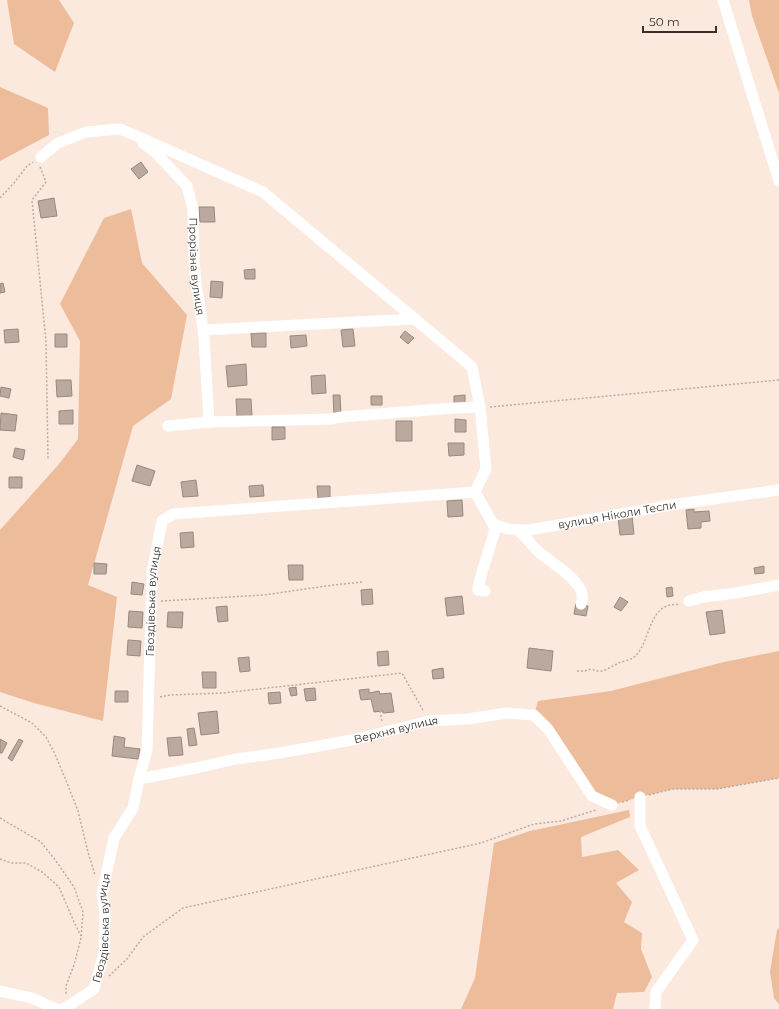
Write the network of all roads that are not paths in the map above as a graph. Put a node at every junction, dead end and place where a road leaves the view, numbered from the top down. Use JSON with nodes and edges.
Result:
{"nodes":[{"id":1,"x":723,"y":0,"type":"edge"},
{"id":2,"x":132,"y":134,"type":"junction"},
{"id":3,"x":41,"y":157,"type":"road end"},
{"id":4,"x":779,"y":181,"type":"edge"},
{"id":5,"x":415,"y":319,"type":"junction"},
{"id":6,"x":203,"y":330,"type":"junction"},
{"id":7,"x":480,"y":407,"type":"junction"},
{"id":8,"x":209,"y":422,"type":"junction"},
{"id":9,"x":168,"y":426,"type":"dead end"},
{"id":10,"x":779,"y":490,"type":"edge"},
{"id":11,"x":476,"y":491,"type":"junction"},
{"id":12,"x":493,"y":524,"type":"junction"},
{"id":13,"x":518,"y":530,"type":"junction"},
{"id":14,"x":779,"y":585,"type":"edge"},
{"id":15,"x":482,"y":590,"type":"dead end"},
{"id":16,"x":689,"y":601,"type":"road end"},
{"id":17,"x":581,"y":604,"type":"dead end"},
{"id":18,"x":139,"y":779,"type":"junction"},
{"id":19,"x":640,"y":797,"type":"road end"},
{"id":20,"x":612,"y":805,"type":"road end"},
{"id":21,"x":0,"y":991,"type":"edge"},
{"id":22,"x":61,"y":1009,"type":"edge"},
{"id":23,"x":655,"y":1009,"type":"edge"}],
"edges":[{"from":1,"to":4,"type":"street"},
{"from":2,"to":3,"type":"street"},
{"from":2,"to":5,"type":"street"},
{"from":2,"to":6,"type":"street","name":"Прорізна вулиця"},
{"from":5,"to":6,"type":"street"},
{"from":5,"to":7,"type":"street"},
{"from":6,"to":8,"type":"street","name":"Прорізна вулиця"},
{"from":7,"to":8,"type":"street"},
{"from":7,"to":11,"type":"street"},
{"from":8,"to":9,"type":"street"},
{"from":10,"to":13,"type":"street","name":"вулиця Ніколи Тесли"},
{"from":11,"to":12,"type":"street"},
{"from":11,"to":18,"type":"street","name":"Гвоздівська вулиця"},
{"from":12,"to":13,"type":"street","name":"вулиця Ніколи Тесли"},
{"from":12,"to":15,"type":"street"},
{"from":13,"to":17,"type":"street"},
{"from":14,"to":16,"type":"street"},
{"from":18,"to":20,"type":"street","name":"Верхня вулиця"},
{"from":18,"to":22,"type":"street","name":"Гвоздівська вулиця"},
{"from":19,"to":23,"type":"street"},
{"from":21,"to":22,"type":"street"}]}
